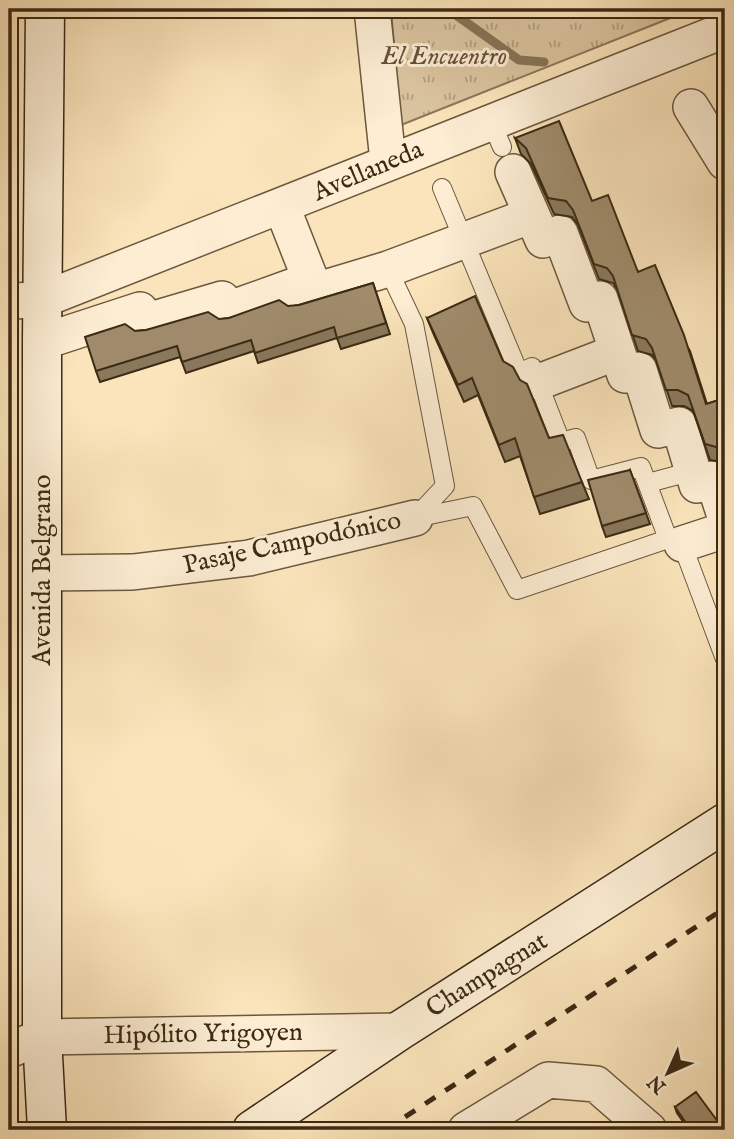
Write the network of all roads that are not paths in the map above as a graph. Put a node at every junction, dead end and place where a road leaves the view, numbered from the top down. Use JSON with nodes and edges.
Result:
{"nodes":[{"id":1,"x":45,"y":9,"type":"edge"},
{"id":2,"x":372,"y":9,"type":"edge"},
{"id":3,"x":725,"y":30,"type":"edge"},
{"id":4,"x":668,"y":54,"type":"junction"},
{"id":5,"x":502,"y":147,"type":"junction"},
{"id":6,"x":388,"y":161,"type":"junction"},
{"id":7,"x":725,"y":162,"type":"edge"},
{"id":8,"x":435,"y":170,"type":"junction"},
{"id":9,"x":282,"y":207,"type":"junction"},
{"id":10,"x":532,"y":215,"type":"junction"},
{"id":11,"x":462,"y":242,"type":"junction"},
{"id":12,"x":388,"y":269,"type":"junction"},
{"id":13,"x":315,"y":291,"type":"junction"},
{"id":14,"x":25,"y":301,"type":"edge"},
{"id":15,"x":41,"y":342,"type":"junction"},
{"id":16,"x":617,"y":352,"type":"junction"},
{"id":17,"x":539,"y":382,"type":"junction"},
{"id":18,"x":690,"y":458,"type":"junction"},
{"id":19,"x":648,"y":483,"type":"junction"},
{"id":20,"x":725,"y":516,"type":"edge"},
{"id":21,"x":415,"y":518,"type":"junction"},
{"id":22,"x":725,"y":530,"type":"edge"},
{"id":23,"x":675,"y":541,"type":"junction"},
{"id":24,"x":42,"y":573,"type":"junction"},
{"id":25,"x":725,"y":659,"type":"edge"},
{"id":26,"x":725,"y":824,"type":"edge"},
{"id":27,"x":399,"y":1031,"type":"junction"},
{"id":28,"x":26,"y":1043,"type":"edge"},
{"id":29,"x":47,"y":1130,"type":"edge"},
{"id":30,"x":252,"y":1130,"type":"edge"},
{"id":31,"x":466,"y":1130,"type":"edge"},
{"id":32,"x":649,"y":1130,"type":"edge"}],
"edges":[{"from":1,"to":14,"type":"main road","name":"Avenida Belgrano"},
{"from":2,"to":6,"type":"street"},
{"from":3,"to":4,"type":"street","name":"Avellaneda"},
{"from":4,"to":5,"type":"street","name":"Avellaneda"},
{"from":4,"to":7,"type":"street"},
{"from":5,"to":8,"type":"street","name":"Avellaneda"},
{"from":5,"to":10,"type":"street"},
{"from":6,"to":8,"type":"street","name":"Avellaneda"},
{"from":6,"to":9,"type":"street","name":"Avellaneda"},
{"from":8,"to":11,"type":"lane"},
{"from":9,"to":13,"type":"street"},
{"from":9,"to":14,"type":"street","name":"Avellaneda"},
{"from":10,"to":11,"type":"street"},
{"from":10,"to":16,"type":"street"},
{"from":11,"to":12,"type":"street"},
{"from":11,"to":17,"type":"lane"},
{"from":12,"to":13,"type":"street"},
{"from":12,"to":21,"type":"lane"},
{"from":13,"to":15,"type":"street"},
{"from":14,"to":15,"type":"main road","name":"Avenida Belgrano"},
{"from":15,"to":24,"type":"main road","name":"Avenida Belgrano"},
{"from":16,"to":17,"type":"street"},
{"from":16,"to":18,"type":"street"},
{"from":17,"to":19,"type":"lane"},
{"from":18,"to":19,"type":"lane"},
{"from":18,"to":20,"type":"street"},
{"from":19,"to":23,"type":"lane"},
{"from":21,"to":23,"type":"lane"},
{"from":21,"to":24,"type":"street","name":"Pasaje Campodónico"},
{"from":22,"to":23,"type":"street"},
{"from":23,"to":25,"type":"lane"},
{"from":24,"to":28,"type":"main road","name":"Avenida Belgrano"},
{"from":26,"to":27,"type":"main road","name":"Champagnat"},
{"from":27,"to":28,"type":"street","name":"Hipólito Yrigoyen"},
{"from":27,"to":30,"type":"main road","name":"Champagnat"},
{"from":28,"to":29,"type":"main road","name":"Avenida Belgrano"},
{"from":31,"to":32,"type":"street"}]}
